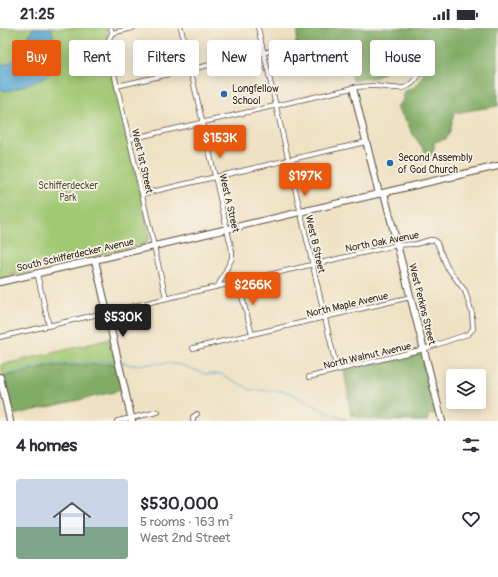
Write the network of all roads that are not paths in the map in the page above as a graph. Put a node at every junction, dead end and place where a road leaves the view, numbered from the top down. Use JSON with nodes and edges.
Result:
{"nodes":[{"id":1,"x":133,"y":28,"type":"edge"},
{"id":2,"x":181,"y":28,"type":"edge"},
{"id":3,"x":258,"y":28,"type":"edge"},
{"id":4,"x":111,"y":30,"type":"edge"},
{"id":5,"x":184,"y":40,"type":"edge"},
{"id":6,"x":269,"y":51,"type":"edge"},
{"id":7,"x":264,"y":52,"type":"junction"},
{"id":8,"x":199,"y":67,"type":"edge"},
{"id":9,"x":161,"y":76,"type":"edge"},
{"id":10,"x":193,"y":76,"type":"edge"},
{"id":11,"x":418,"y":76,"type":"edge"},
{"id":12,"x":117,"y":86,"type":"junction"},
{"id":13,"x":353,"y":88,"type":"junction"},
{"id":14,"x":276,"y":106,"type":"junction"},
{"id":15,"x":203,"y":122,"type":"junction"},
{"id":16,"x":130,"y":139,"type":"junction"},
{"id":17,"x":366,"y":142,"type":"junction"},
{"id":18,"x":288,"y":160,"type":"junction"},
{"id":19,"x":498,"y":166,"type":"edge"},
{"id":20,"x":216,"y":177,"type":"junction"},
{"id":21,"x":381,"y":193,"type":"junction"},
{"id":22,"x":142,"y":194,"type":"junction"},
{"id":23,"x":300,"y":212,"type":"junction"},
{"id":24,"x":228,"y":229,"type":"junction"},
{"id":25,"x":397,"y":245,"type":"junction"},
{"id":26,"x":154,"y":246,"type":"junction"},
{"id":27,"x":95,"y":260,"type":"junction"},
{"id":28,"x":312,"y":264,"type":"junction"},
{"id":29,"x":37,"y":273,"type":"junction"},
{"id":30,"x":0,"y":282,"type":"edge"},
{"id":31,"x":238,"y":282,"type":"junction"},
{"id":32,"x":218,"y":286,"type":"junction"},
{"id":33,"x":411,"y":297,"type":"junction"},
{"id":34,"x":166,"y":298,"type":"junction"},
{"id":35,"x":107,"y":312,"type":"junction"},
{"id":36,"x":325,"y":317,"type":"junction"},
{"id":37,"x":49,"y":326,"type":"junction"},
{"id":38,"x":473,"y":329,"type":"joint"},
{"id":39,"x":252,"y":334,"type":"junction"},
{"id":40,"x":0,"y":337,"type":"edge"},
{"id":41,"x":193,"y":348,"type":"dead end"},
{"id":42,"x":424,"y":349,"type":"junction"},
{"id":43,"x":337,"y":370,"type":"junction"},
{"id":44,"x":0,"y":377,"type":"edge"},
{"id":45,"x":309,"y":377,"type":"dead end"},
{"id":46,"x":158,"y":412,"type":"dead end"},
{"id":47,"x":197,"y":414,"type":"dead end"},
{"id":48,"x":132,"y":419,"type":"edge"},
{"id":49,"x":10,"y":421,"type":"edge"},
{"id":50,"x":117,"y":421,"type":"edge"},
{"id":51,"x":193,"y":421,"type":"edge"},
{"id":52,"x":442,"y":421,"type":"edge"}],
"edges":[{"from":1,"to":4,"type":"street"},
{"from":2,"to":5,"type":"street","name":"West A Street"},
{"from":3,"to":7,"type":"street","name":"West B Street"},
{"from":4,"to":12,"type":"street","name":"West 1st Street"},
{"from":6,"to":7,"type":"street"},
{"from":7,"to":8,"type":"street"},
{"from":7,"to":14,"type":"street","name":"West B Street"},
{"from":9,"to":12,"type":"street"},
{"from":10,"to":15,"type":"street","name":"West A Street"},
{"from":11,"to":13,"type":"street"},
{"from":12,"to":16,"type":"street","name":"West 1st Street"},
{"from":13,"to":14,"type":"street"},
{"from":13,"to":17,"type":"street","name":"West Perkins Street"},
{"from":14,"to":15,"type":"street"},
{"from":14,"to":18,"type":"street","name":"West B Street"},
{"from":15,"to":16,"type":"street"},
{"from":15,"to":20,"type":"street","name":"West A Street"},
{"from":16,"to":22,"type":"street","name":"West 1st Street"},
{"from":17,"to":18,"type":"street"},
{"from":17,"to":21,"type":"street","name":"West Perkins Street"},
{"from":18,"to":20,"type":"street"},
{"from":18,"to":23,"type":"street","name":"West B Street"},
{"from":19,"to":21,"type":"street","name":"South Schifferdecker Avenue"},
{"from":20,"to":22,"type":"street"},
{"from":20,"to":24,"type":"street","name":"West A Street"},
{"from":21,"to":23,"type":"street","name":"South Schifferdecker Avenue"},
{"from":21,"to":25,"type":"street","name":"West Perkins Street"},
{"from":22,"to":26,"type":"street","name":"West 1st Street"},
{"from":23,"to":24,"type":"street","name":"South Schifferdecker Avenue"},
{"from":23,"to":28,"type":"street","name":"West B Street"},
{"from":24,"to":26,"type":"street","name":"South Schifferdecker Avenue"},
{"from":24,"to":32,"type":"street","name":"West A Street"},
{"from":25,"to":28,"type":"street","name":"North Oak Avenue"},
{"from":25,"to":33,"type":"street","name":"West Perkins Street"},
{"from":25,"to":38,"type":"street","name":"North Oak Avenue"},
{"from":26,"to":27,"type":"street","name":"South Schifferdecker Avenue"},
{"from":26,"to":34,"type":"street","name":"West 1st Street"},
{"from":27,"to":29,"type":"street","name":"South Schifferdecker Avenue"},
{"from":27,"to":35,"type":"street"},
{"from":28,"to":31,"type":"street","name":"North Oak Avenue"},
{"from":28,"to":36,"type":"street","name":"West B Street"},
{"from":29,"to":30,"type":"street","name":"South Schifferdecker Avenue"},
{"from":29,"to":37,"type":"street"},
{"from":31,"to":32,"type":"street","name":"North Oak Avenue"},
{"from":31,"to":39,"type":"street"},
{"from":32,"to":34,"type":"street","name":"North Oak Avenue"},
{"from":33,"to":36,"type":"street","name":"North Maple Avenue"},
{"from":33,"to":42,"type":"street","name":"West Perkins Street"},
{"from":34,"to":35,"type":"street","name":"North Oak Avenue"},
{"from":35,"to":37,"type":"street","name":"North Oak Avenue"},
{"from":35,"to":48,"type":"street"},
{"from":36,"to":39,"type":"street","name":"North Maple Avenue"},
{"from":36,"to":43,"type":"street","name":"West B Street"},
{"from":37,"to":40,"type":"street","name":"North Oak Avenue"},
{"from":38,"to":42,"type":"street","name":"North Walnut Avenue"},
{"from":39,"to":41,"type":"street","name":"North Maple Avenue"},
{"from":42,"to":43,"type":"street","name":"North Walnut Avenue"},
{"from":42,"to":52,"type":"street","name":"West Perkins Street"},
{"from":43,"to":45,"type":"street","name":"North Walnut Avenue"},
{"from":44,"to":49,"type":"street"},
{"from":46,"to":48,"type":"street"},
{"from":47,"to":51,"type":"street"},
{"from":48,"to":50,"type":"street"}]}
